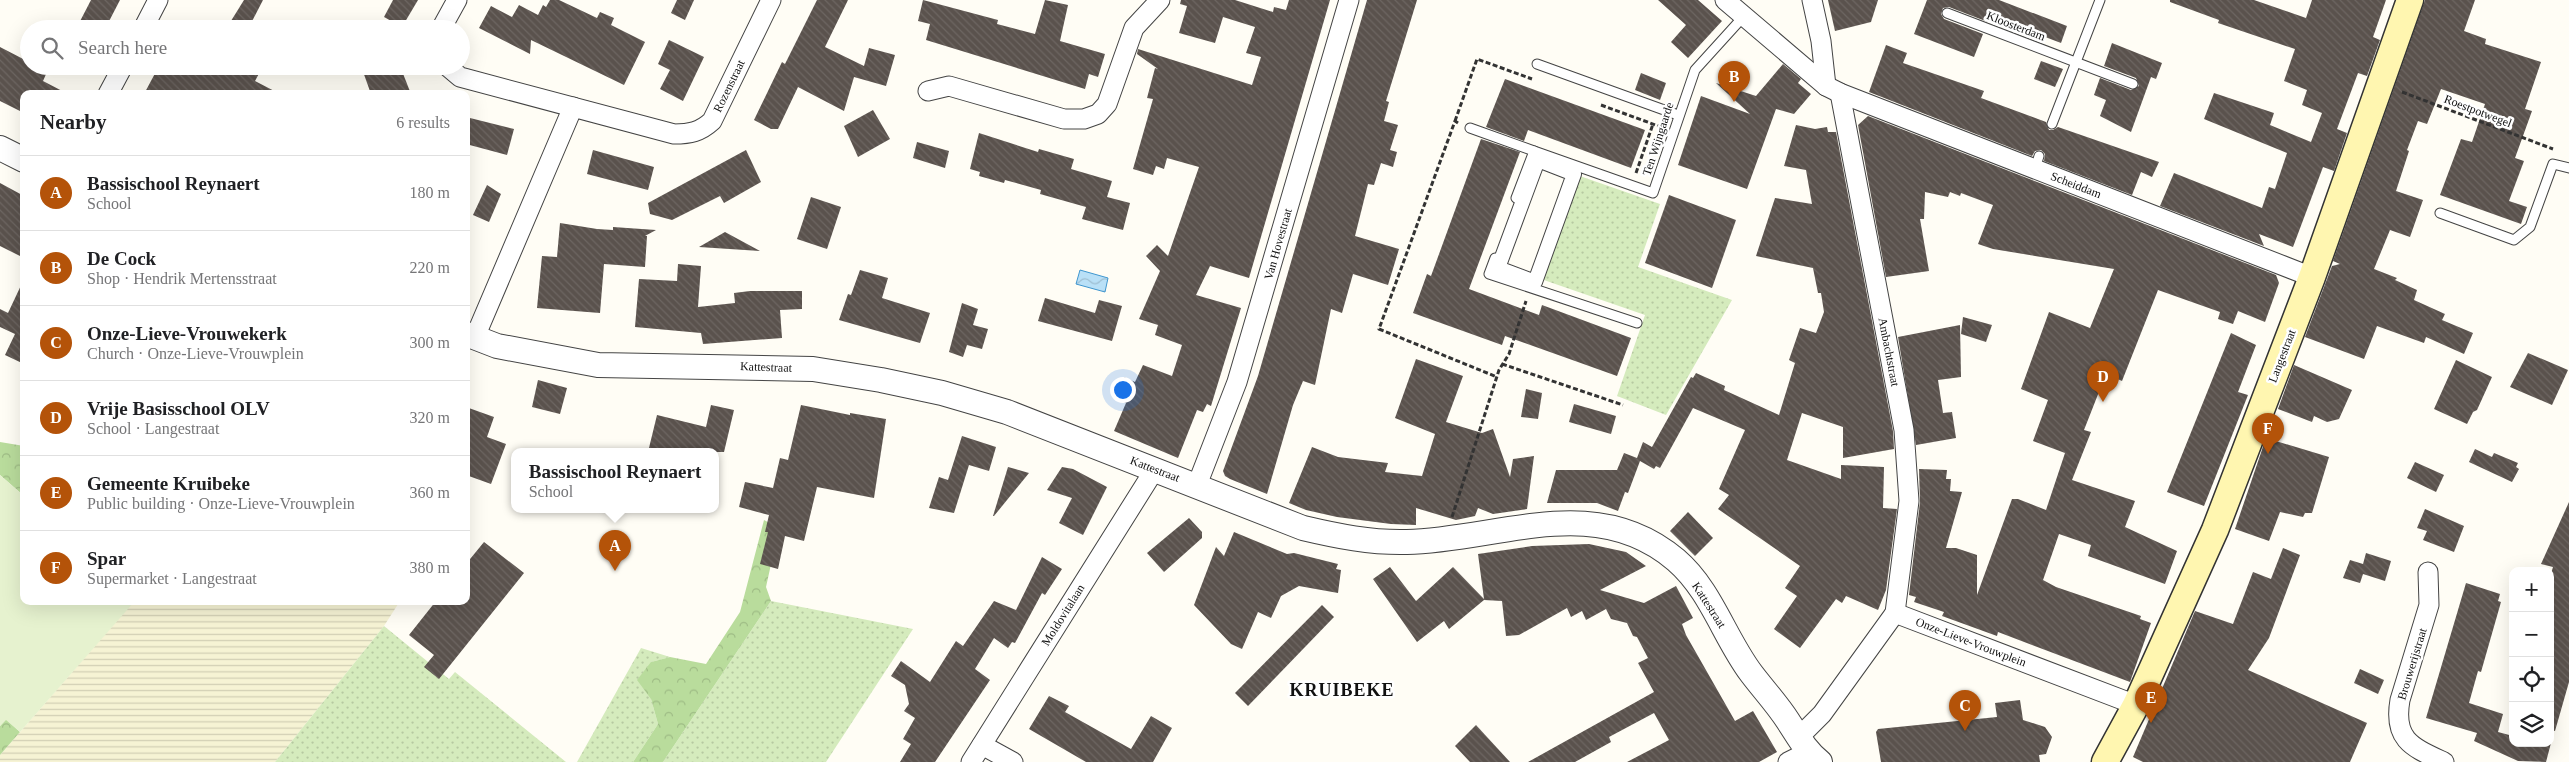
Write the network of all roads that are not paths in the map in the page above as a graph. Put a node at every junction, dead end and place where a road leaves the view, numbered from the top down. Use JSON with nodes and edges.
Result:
{"nodes":[{"id":1,"x":158,"y":0,"type":"edge"},
{"id":2,"x":457,"y":0,"type":"edge"},
{"id":3,"x":771,"y":0,"type":"edge"},
{"id":4,"x":1160,"y":0,"type":"edge"},
{"id":5,"x":1349,"y":0,"type":"edge"},
{"id":6,"x":1725,"y":0,"type":"edge"},
{"id":7,"x":1812,"y":0,"type":"edge"},
{"id":8,"x":2100,"y":0,"type":"edge"},
{"id":9,"x":2410,"y":0,"type":"edge"},
{"id":10,"x":1947,"y":13,"type":"dead end"},
{"id":11,"x":1744,"y":16,"type":"junction"},
{"id":12,"x":148,"y":20,"type":"edge"},
{"id":13,"x":446,"y":20,"type":"edge"},
{"id":14,"x":2077,"y":62,"type":"junction"},
{"id":15,"x":1537,"y":64,"type":"dead end"},
{"id":16,"x":118,"y":75,"type":"edge"},
{"id":17,"x":458,"y":75,"type":"edge"},
{"id":18,"x":2133,"y":84,"type":"dead end"},
{"id":19,"x":110,"y":90,"type":"edge"},
{"id":20,"x":1833,"y":90,"type":"junction"},
{"id":21,"x":928,"y":91,"type":"dead end"},
{"id":22,"x":573,"y":107,"type":"junction"},
{"id":23,"x":1678,"y":115,"type":"junction"},
{"id":24,"x":2052,"y":124,"type":"dead end"},
{"id":25,"x":1470,"y":128,"type":"road end"},
{"id":26,"x":0,"y":148,"type":"edge"},
{"id":27,"x":1536,"y":156,"type":"junction"},
{"id":28,"x":20,"y":158,"type":"edge"},
{"id":29,"x":2569,"y":168,"type":"edge"},
{"id":30,"x":2440,"y":213,"type":"dead end"},
{"id":31,"x":2312,"y":276,"type":"junction"},
{"id":32,"x":1637,"y":323,"type":"dead end"},
{"id":33,"x":471,"y":336,"type":"edge"},
{"id":34,"x":1155,"y":469,"type":"junction"},
{"id":35,"x":1197,"y":485,"type":"junction"},
{"id":36,"x":2428,"y":572,"type":"dead end"},
{"id":37,"x":1895,"y":613,"type":"junction"},
{"id":38,"x":2136,"y":705,"type":"junction"},
{"id":39,"x":982,"y":745,"type":"junction"},
{"id":40,"x":1803,"y":754,"type":"edge"},
{"id":41,"x":2111,"y":760,"type":"edge"},
{"id":42,"x":972,"y":762,"type":"edge"},
{"id":43,"x":1013,"y":762,"type":"edge"},
{"id":44,"x":2444,"y":762,"type":"edge"}],
"edges":[{"from":1,"to":12,"type":"street"},
{"from":2,"to":13,"type":"street"},
{"from":3,"to":22,"type":"street","name":"Rozenstraat"},
{"from":4,"to":21,"type":"street"},
{"from":5,"to":35,"type":"street","name":"Van Hovestraat"},
{"from":6,"to":11,"type":"street","name":"Scheiddam"},
{"from":7,"to":20,"type":"street","name":"Ambachtstraat"},
{"from":8,"to":14,"type":"lane"},
{"from":9,"to":31,"type":"main road","name":"Langestraat"},
{"from":10,"to":14,"type":"lane","name":"Kloosterdam"},
{"from":11,"to":20,"type":"street","name":"Scheiddam"},
{"from":11,"to":23,"type":"lane","name":"Ten Wijngaarde"},
{"from":14,"to":18,"type":"lane","name":"Kloosterdam"},
{"from":14,"to":24,"type":"lane"},
{"from":15,"to":23,"type":"lane"},
{"from":16,"to":19,"type":"street"},
{"from":17,"to":22,"type":"street","name":"Rozenstraat"},
{"from":20,"to":31,"type":"street","name":"Scheiddam"},
{"from":20,"to":37,"type":"street","name":"Ambachtstraat"},
{"from":22,"to":33,"type":"street"},
{"from":23,"to":27,"type":"lane","name":"Ten Wijngaarde"},
{"from":25,"to":27,"type":"lane","name":"Ten Wijngaarde"},
{"from":26,"to":28,"type":"street"},
{"from":27,"to":27,"type":"street"},
{"from":27,"to":32,"type":"lane"},
{"from":29,"to":30,"type":"lane"},
{"from":31,"to":38,"type":"main road","name":"Langestraat"},
{"from":33,"to":34,"type":"street","name":"Kattestraat"},
{"from":34,"to":35,"type":"street","name":"Kattestraat"},
{"from":34,"to":39,"type":"street","name":"Moldovitalaan"},
{"from":35,"to":40,"type":"street","name":"Kattestraat"},
{"from":36,"to":44,"type":"street","name":"Brouwerijstraat"},
{"from":37,"to":38,"type":"street","name":"Onze-Lieve-Vrouwplein"},
{"from":37,"to":40,"type":"street"},
{"from":38,"to":41,"type":"main road"},
{"from":39,"to":42,"type":"street","name":"Moldovitalaan"},
{"from":39,"to":43,"type":"street"}]}
